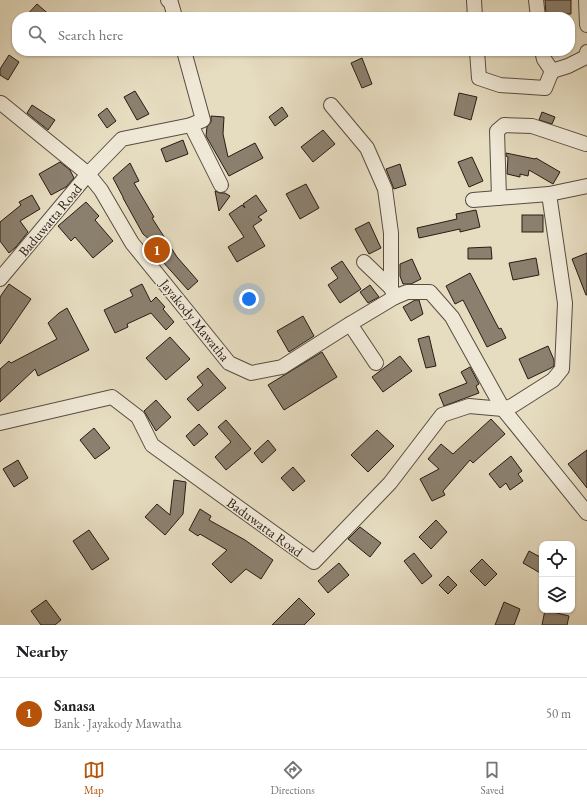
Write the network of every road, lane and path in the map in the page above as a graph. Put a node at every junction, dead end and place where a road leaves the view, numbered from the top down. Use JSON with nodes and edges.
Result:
{"nodes":[{"id":1,"x":168,"y":0,"type":"edge"},
{"id":2,"x":474,"y":0,"type":"edge"},
{"id":3,"x":536,"y":0,"type":"edge"},
{"id":4,"x":586,"y":0,"type":"edge"},
{"id":5,"x":174,"y":12,"type":"edge"},
{"id":6,"x":475,"y":12,"type":"edge"},
{"id":7,"x":537,"y":12,"type":"edge"},
{"id":8,"x":587,"y":25,"type":"edge"},
{"id":9,"x":587,"y":52,"type":"edge"},
{"id":10,"x":185,"y":56,"type":"edge"},
{"id":11,"x":477,"y":56,"type":"edge"},
{"id":12,"x":543,"y":56,"type":"edge"},
{"id":13,"x":552,"y":71,"type":"junction"},
{"id":14,"x":0,"y":103,"type":"edge"},
{"id":15,"x":331,"y":106,"type":"dead end"},
{"id":16,"x":191,"y":124,"type":"junction"},
{"id":17,"x":586,"y":144,"type":"dead end"},
{"id":18,"x":86,"y":177,"type":"junction"},
{"id":19,"x":221,"y":185,"type":"dead end"},
{"id":20,"x":587,"y":186,"type":"edge"},
{"id":21,"x":549,"y":194,"type":"junction"},
{"id":22,"x":499,"y":198,"type":"junction"},
{"id":23,"x":473,"y":200,"type":"dead end"},
{"id":24,"x":364,"y":262,"type":"dead end"},
{"id":25,"x":0,"y":279,"type":"edge"},
{"id":26,"x":393,"y":293,"type":"junction"},
{"id":27,"x":350,"y":324,"type":"junction"},
{"id":28,"x":376,"y":362,"type":"dead end"},
{"id":29,"x":507,"y":407,"type":"junction"},
{"id":30,"x":0,"y":423,"type":"edge"},
{"id":31,"x":587,"y":513,"type":"edge"}],
"edges":[{"from":1,"to":5,"type":"street"},
{"from":2,"to":6,"type":"street"},
{"from":3,"to":7,"type":"street"},
{"from":4,"to":8,"type":"street"},
{"from":9,"to":13,"type":"street"},
{"from":10,"to":16,"type":"street"},
{"from":11,"to":13,"type":"street"},
{"from":12,"to":13,"type":"street"},
{"from":14,"to":18,"type":"street","name":"Jayakody Mawatha"},
{"from":15,"to":26,"type":"street"},
{"from":16,"to":18,"type":"street","name":"Baduwatta Road"},
{"from":16,"to":19,"type":"street"},
{"from":17,"to":22,"type":"street"},
{"from":18,"to":25,"type":"street","name":"Baduwatta Road"},
{"from":18,"to":27,"type":"street","name":"Jayakody Mawatha"},
{"from":20,"to":21,"type":"street"},
{"from":21,"to":22,"type":"street"},
{"from":21,"to":29,"type":"street"},
{"from":22,"to":23,"type":"street"},
{"from":24,"to":26,"type":"street"},
{"from":26,"to":27,"type":"street","name":"Jayakody Mawatha"},
{"from":26,"to":29,"type":"street","name":"Jayakody Mawatha"},
{"from":27,"to":28,"type":"street"},
{"from":29,"to":30,"type":"street","name":"Baduwatta Road"},
{"from":29,"to":31,"type":"street","name":"Jayakody Mawatha"}]}
